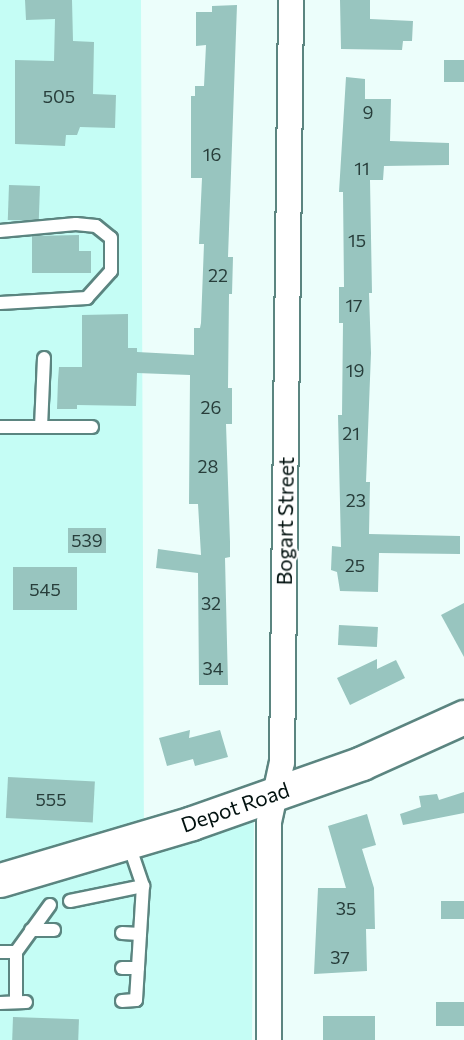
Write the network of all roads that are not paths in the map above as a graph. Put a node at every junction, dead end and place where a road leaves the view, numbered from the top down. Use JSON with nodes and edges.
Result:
{"nodes":[{"id":1,"x":291,"y":0,"type":"edge"},
{"id":2,"x":0,"y":231,"type":"edge"},
{"id":3,"x":0,"y":303,"type":"edge"},
{"id":4,"x":44,"y":358,"type":"dead end"},
{"id":5,"x":0,"y":427,"type":"edge"},
{"id":6,"x":41,"y":427,"type":"junction"},
{"id":7,"x":92,"y":427,"type":"dead end"},
{"id":8,"x":464,"y":717,"type":"edge"},
{"id":9,"x":275,"y":794,"type":"junction"},
{"id":10,"x":128,"y":841,"type":"junction"},
{"id":11,"x":0,"y":880,"type":"edge"},
{"id":12,"x":143,"y":886,"type":"junction"},
{"id":13,"x":70,"y":901,"type":"dead end"},
{"id":14,"x":50,"y":905,"type":"dead end"},
{"id":15,"x":31,"y":930,"type":"junction"},
{"id":16,"x":54,"y":930,"type":"dead end"},
{"id":17,"x":122,"y":933,"type":"dead end"},
{"id":18,"x":140,"y":934,"type":"junction"},
{"id":19,"x":0,"y":952,"type":"edge"},
{"id":20,"x":16,"y":952,"type":"junction"},
{"id":21,"x":122,"y":968,"type":"dead end"},
{"id":22,"x":138,"y":968,"type":"junction"},
{"id":23,"x":122,"y":1001,"type":"dead end"},
{"id":24,"x":0,"y":1003,"type":"edge"},
{"id":25,"x":269,"y":1040,"type":"edge"}],
"edges":[{"from":1,"to":9,"type":"street","name":"Bogart Street"},
{"from":2,"to":3,"type":"lane"},
{"from":4,"to":6,"type":"lane"},
{"from":5,"to":6,"type":"lane"},
{"from":6,"to":7,"type":"lane"},
{"from":8,"to":9,"type":"street","name":"Depot Road"},
{"from":9,"to":10,"type":"street","name":"Depot Road"},
{"from":9,"to":25,"type":"street","name":"Bogart Street"},
{"from":10,"to":11,"type":"street","name":"Depot Road"},
{"from":10,"to":12,"type":"lane"},
{"from":12,"to":13,"type":"lane"},
{"from":12,"to":18,"type":"lane"},
{"from":14,"to":15,"type":"lane"},
{"from":15,"to":16,"type":"lane"},
{"from":15,"to":20,"type":"lane"},
{"from":17,"to":18,"type":"lane"},
{"from":18,"to":22,"type":"lane"},
{"from":19,"to":20,"type":"lane"},
{"from":20,"to":24,"type":"lane"},
{"from":21,"to":22,"type":"lane"},
{"from":22,"to":23,"type":"lane"}]}
